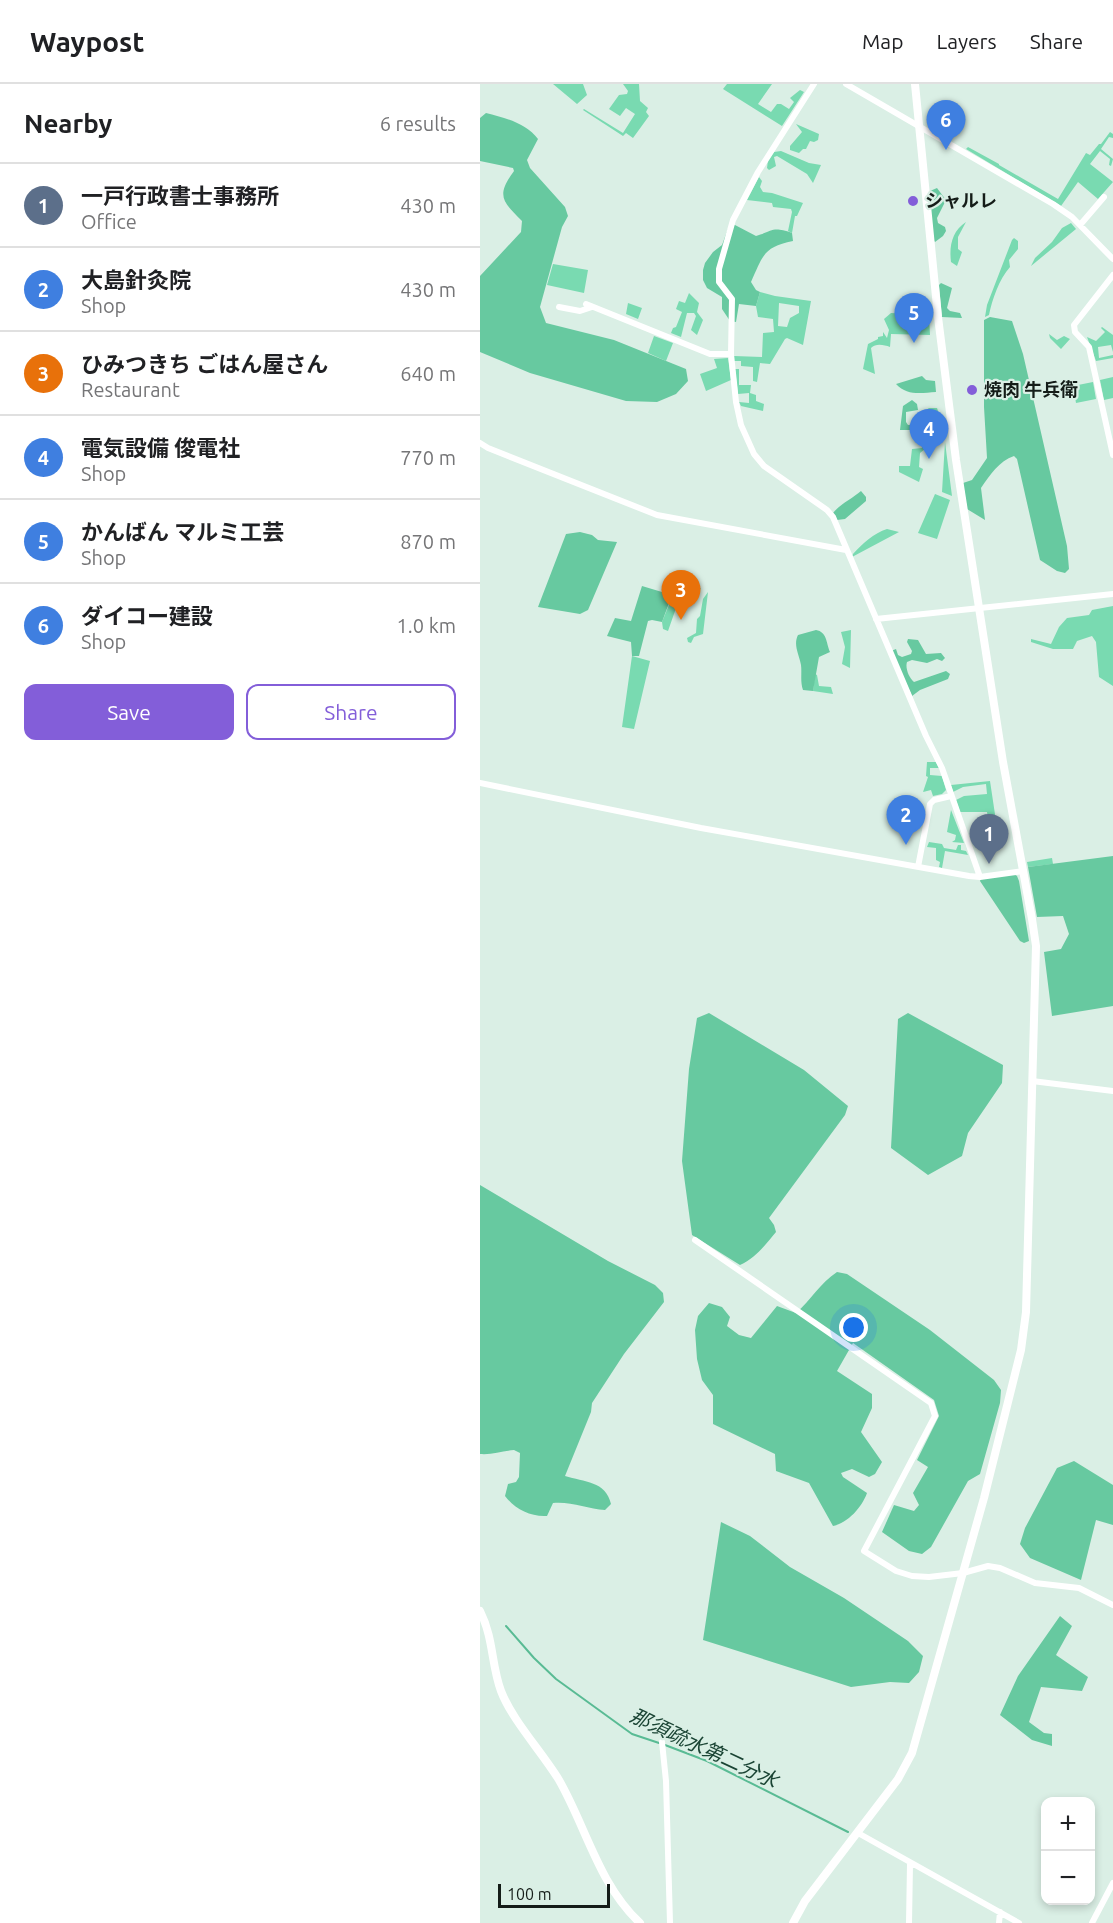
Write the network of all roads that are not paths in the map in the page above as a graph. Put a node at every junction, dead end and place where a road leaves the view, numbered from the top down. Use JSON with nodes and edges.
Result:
{"nodes":[{"id":1,"x":814,"y":84,"type":"edge"},
{"id":2,"x":846,"y":84,"type":"edge"},
{"id":3,"x":915,"y":84,"type":"edge"},
{"id":4,"x":919,"y":125,"type":"junction"},
{"id":5,"x":1104,"y":197,"type":"dead end"},
{"id":6,"x":1080,"y":225,"type":"junction"},
{"id":7,"x":1113,"y":258,"type":"edge"},
{"id":8,"x":1113,"y":275,"type":"edge"},
{"id":9,"x":559,"y":307,"type":"dead end"},
{"id":10,"x":731,"y":354,"type":"junction"},
{"id":11,"x":480,"y":443,"type":"edge"},
{"id":12,"x":1113,"y":455,"type":"edge"},
{"id":13,"x":846,"y":550,"type":"junction"},
{"id":14,"x":1113,"y":594,"type":"edge"},
{"id":15,"x":980,"y":609,"type":"junction"},
{"id":16,"x":876,"y":619,"type":"junction"},
{"id":17,"x":480,"y":783,"type":"edge"},
{"id":18,"x":951,"y":796,"type":"junction"},
{"id":19,"x":918,"y":867,"type":"junction"},
{"id":20,"x":1024,"y":871,"type":"junction"},
{"id":21,"x":980,"y":878,"type":"junction"},
{"id":22,"x":1032,"y":1082,"type":"junction"},
{"id":23,"x":1113,"y":1091,"type":"edge"},
{"id":24,"x":695,"y":1240,"type":"dead end"},
{"id":25,"x":963,"y":1573,"type":"junction"},
{"id":26,"x":1113,"y":1605,"type":"edge"},
{"id":27,"x":480,"y":1611,"type":"edge"},
{"id":28,"x":662,"y":1742,"type":"dead end"},
{"id":29,"x":858,"y":1833,"type":"junction"},
{"id":30,"x":910,"y":1864,"type":"junction"},
{"id":31,"x":1113,"y":1883,"type":"edge"},
{"id":32,"x":1000,"y":1912,"type":"junction"},
{"id":33,"x":640,"y":1923,"type":"edge"},
{"id":34,"x":670,"y":1923,"type":"edge"},
{"id":35,"x":793,"y":1923,"type":"edge"},
{"id":36,"x":909,"y":1923,"type":"edge"},
{"id":37,"x":999,"y":1923,"type":"edge"},
{"id":38,"x":1019,"y":1923,"type":"edge"},
{"id":39,"x":1092,"y":1923,"type":"edge"}],
"edges":[{"from":1,"to":10,"type":"street"},
{"from":2,"to":4,"type":"street"},
{"from":3,"to":4,"type":"street"},
{"from":4,"to":6,"type":"street"},
{"from":4,"to":15,"type":"street"},
{"from":5,"to":6,"type":"street"},
{"from":6,"to":7,"type":"street"},
{"from":8,"to":12,"type":"street"},
{"from":9,"to":10,"type":"street"},
{"from":10,"to":13,"type":"street"},
{"from":11,"to":13,"type":"street"},
{"from":13,"to":16,"type":"street"},
{"from":14,"to":15,"type":"street"},
{"from":15,"to":16,"type":"street"},
{"from":15,"to":20,"type":"street"},
{"from":16,"to":18,"type":"street"},
{"from":17,"to":19,"type":"street"},
{"from":18,"to":19,"type":"street"},
{"from":18,"to":21,"type":"street"},
{"from":19,"to":21,"type":"street"},
{"from":20,"to":21,"type":"street"},
{"from":20,"to":22,"type":"street"},
{"from":22,"to":23,"type":"street"},
{"from":22,"to":25,"type":"street"},
{"from":24,"to":25,"type":"street"},
{"from":25,"to":26,"type":"street"},
{"from":25,"to":29,"type":"street"},
{"from":27,"to":33,"type":"street"},
{"from":28,"to":34,"type":"street"},
{"from":29,"to":30,"type":"street"},
{"from":29,"to":35,"type":"street"},
{"from":30,"to":32,"type":"street"},
{"from":30,"to":36,"type":"street"},
{"from":31,"to":39,"type":"street"},
{"from":32,"to":37,"type":"street"},
{"from":32,"to":38,"type":"street"}]}
